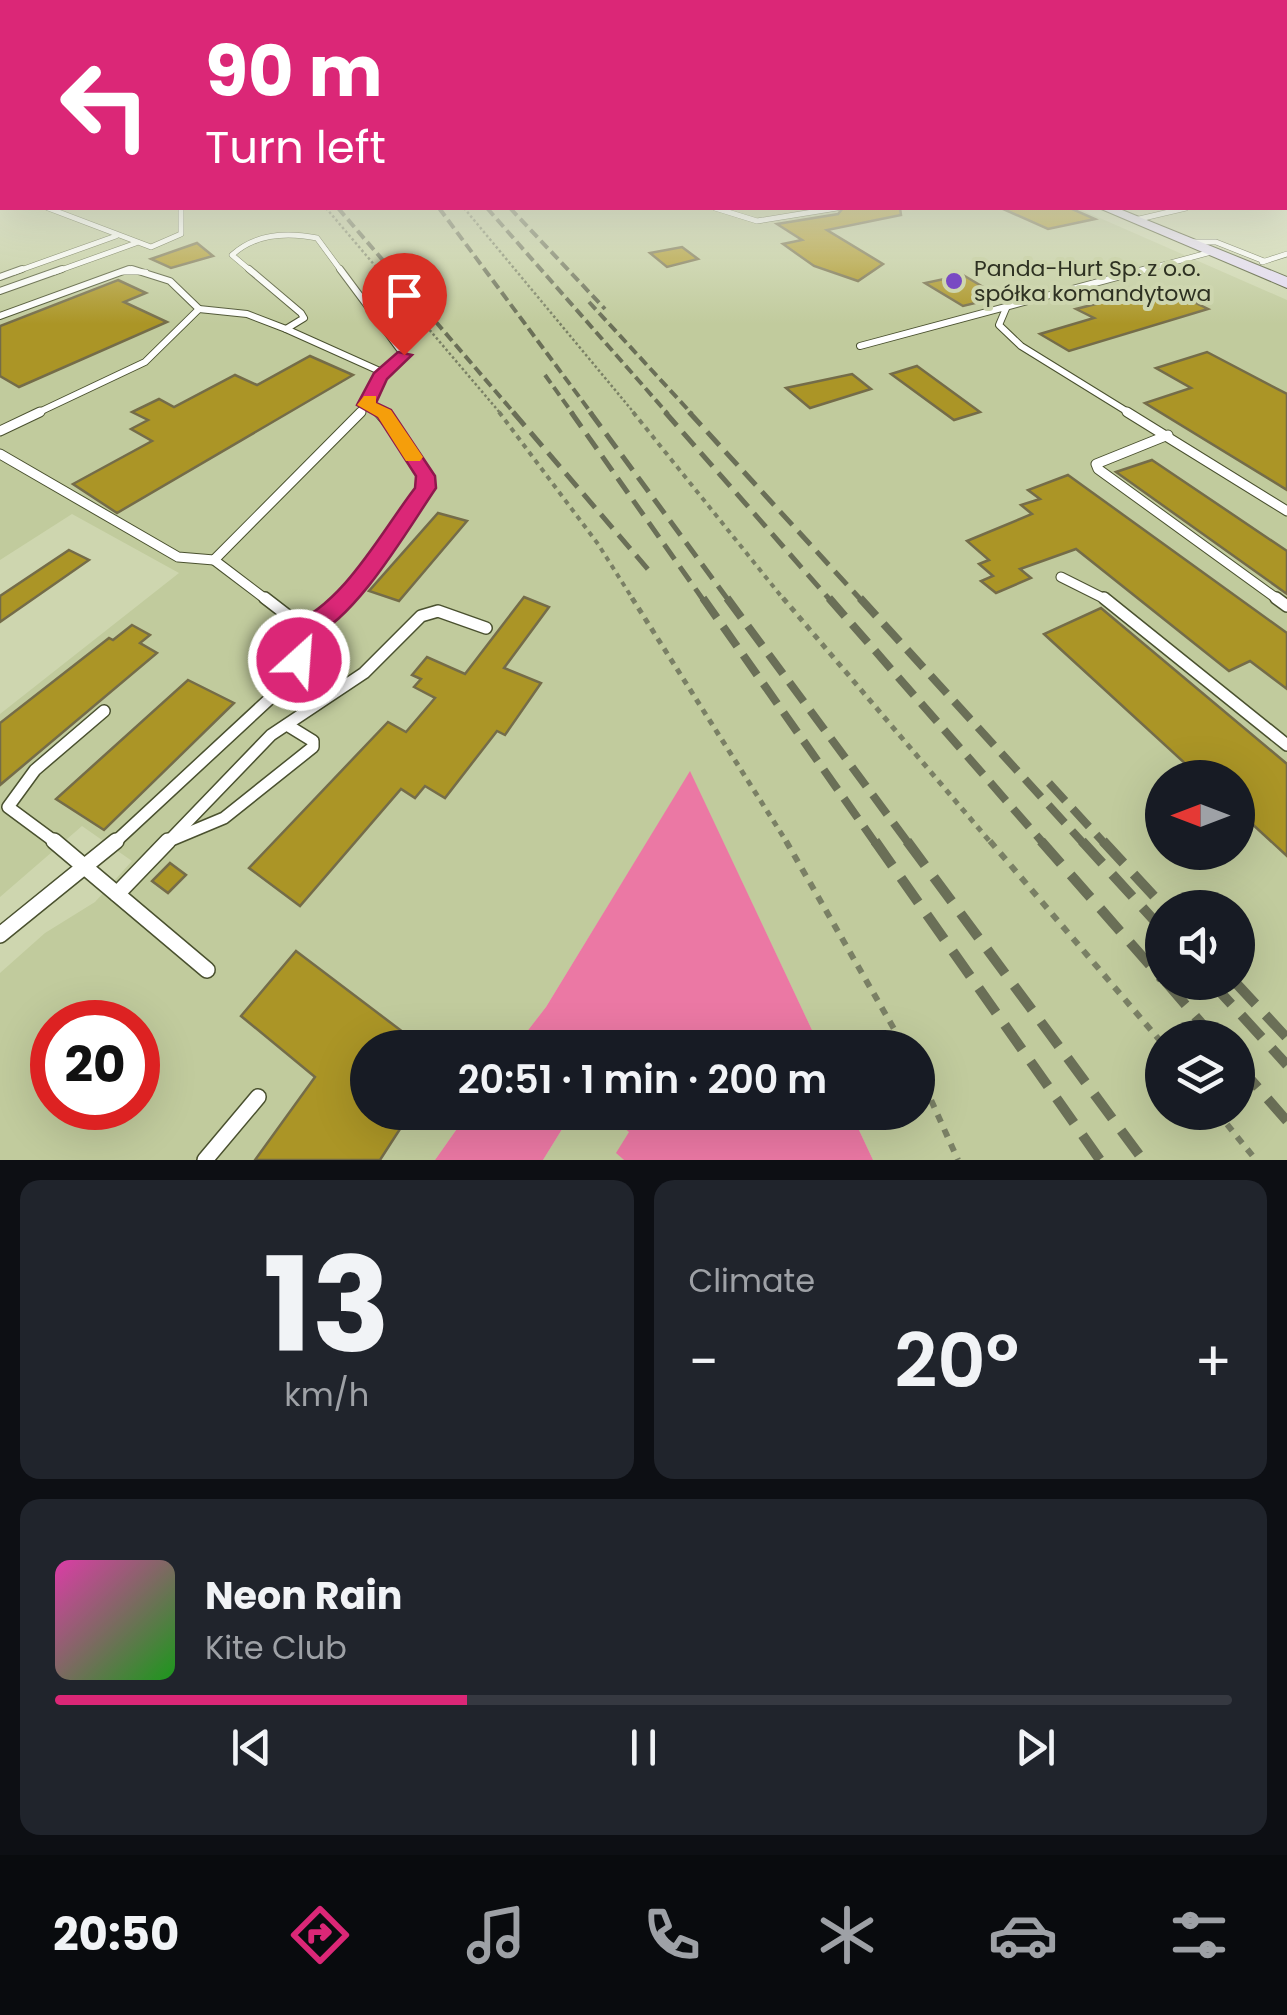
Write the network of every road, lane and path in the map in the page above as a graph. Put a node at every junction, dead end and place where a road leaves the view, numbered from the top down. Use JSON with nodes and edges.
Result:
{"nodes":[{"id":1,"x":66,"y":215,"type":"edge"},
{"id":2,"x":181,"y":215,"type":"edge"},
{"id":3,"x":332,"y":215,"type":"edge"},
{"id":4,"x":467,"y":215,"type":"edge"},
{"id":5,"x":724,"y":215,"type":"edge"},
{"id":6,"x":795,"y":215,"type":"edge"},
{"id":7,"x":1123,"y":215,"type":"edge"},
{"id":8,"x":1156,"y":215,"type":"edge"},
{"id":9,"x":1135,"y":220,"type":"junction"},
{"id":10,"x":117,"y":236,"type":"junction"},
{"id":11,"x":1188,"y":242,"type":"junction"},
{"id":12,"x":136,"y":243,"type":"junction"},
{"id":13,"x":1211,"y":252,"type":"junction"},
{"id":14,"x":1287,"y":254,"type":"edge"},
{"id":15,"x":1277,"y":274,"type":"edge"},
{"id":16,"x":0,"y":278,"type":"edge"},
{"id":17,"x":0,"y":290,"type":"edge"},
{"id":18,"x":1007,"y":306,"type":"junction"},
{"id":19,"x":199,"y":309,"type":"junction"},
{"id":20,"x":0,"y":316,"type":"edge"},
{"id":21,"x":286,"y":329,"type":"junction"},
{"id":22,"x":860,"y":346,"type":"dead end"},
{"id":23,"x":384,"y":373,"type":"junction"},
{"id":24,"x":366,"y":405,"type":"junction"},
{"id":25,"x":0,"y":431,"type":"edge"},
{"id":26,"x":1168,"y":435,"type":"junction"},
{"id":27,"x":0,"y":454,"type":"edge"},
{"id":28,"x":1287,"y":511,"type":"edge"},
{"id":29,"x":214,"y":560,"type":"junction"},
{"id":30,"x":1061,"y":577,"type":"dead end"},
{"id":31,"x":1287,"y":606,"type":"edge"},
{"id":32,"x":486,"y":628,"type":"dead end"},
{"id":33,"x":299,"y":632,"type":"junction"},
{"id":34,"x":104,"y":712,"type":"dead end"},
{"id":35,"x":287,"y":725,"type":"junction"},
{"id":36,"x":1287,"y":745,"type":"edge"},
{"id":37,"x":170,"y":840,"type":"junction"},
{"id":38,"x":88,"y":866,"type":"junction"},
{"id":39,"x":118,"y":894,"type":"junction"},
{"id":40,"x":0,"y":935,"type":"edge"},
{"id":41,"x":207,"y":970,"type":"dead end"},
{"id":42,"x":1145,"y":1023,"type":"edge"},
{"id":43,"x":895,"y":1030,"type":"edge"},
{"id":44,"x":258,"y":1097,"type":"dead end"},
{"id":45,"x":935,"y":1109,"type":"edge"},
{"id":46,"x":1231,"y":1130,"type":"edge"},
{"id":47,"x":205,"y":1160,"type":"edge"},
{"id":48,"x":958,"y":1160,"type":"edge"},
{"id":49,"x":1256,"y":1160,"type":"edge"}],
"edges":[{"from":1,"to":10,"type":"lane"},
{"from":2,"to":12,"type":"lane"},
{"from":3,"to":43,"type":"path"},
{"from":4,"to":42,"type":"path"},
{"from":5,"to":6,"type":"lane"},
{"from":7,"to":9,"type":"main road"},
{"from":8,"to":9,"type":"lane"},
{"from":9,"to":11,"type":"main road"},
{"from":10,"to":12,"type":"lane"},
{"from":10,"to":16,"type":"lane"},
{"from":11,"to":13,"type":"main road"},
{"from":11,"to":15,"type":"lane"},
{"from":12,"to":17,"type":"lane"},
{"from":13,"to":15,"type":"main road"},
{"from":13,"to":18,"type":"lane"},
{"from":14,"to":15,"type":"lane"},
{"from":18,"to":22,"type":"lane"},
{"from":18,"to":26,"type":"lane"},
{"from":19,"to":20,"type":"lane"},
{"from":19,"to":21,"type":"lane"},
{"from":19,"to":25,"type":"lane"},
{"from":21,"to":23,"type":"lane"},
{"from":21,"to":23,"type":"lane"},
{"from":23,"to":24,"type":"lane"},
{"from":24,"to":29,"type":"lane"},
{"from":24,"to":33,"type":"lane"},
{"from":26,"to":28,"type":"lane"},
{"from":26,"to":31,"type":"lane"},
{"from":27,"to":29,"type":"lane"},
{"from":29,"to":33,"type":"lane"},
{"from":30,"to":36,"type":"lane"},
{"from":32,"to":35,"type":"lane"},
{"from":33,"to":38,"type":"lane"},
{"from":34,"to":38,"type":"lane"},
{"from":35,"to":37,"type":"lane"},
{"from":35,"to":37,"type":"lane"},
{"from":37,"to":39,"type":"lane"},
{"from":38,"to":39,"type":"lane"},
{"from":38,"to":40,"type":"lane"},
{"from":39,"to":41,"type":"lane"},
{"from":44,"to":47,"type":"lane"},
{"from":45,"to":48,"type":"path"},
{"from":46,"to":49,"type":"path"}]}
